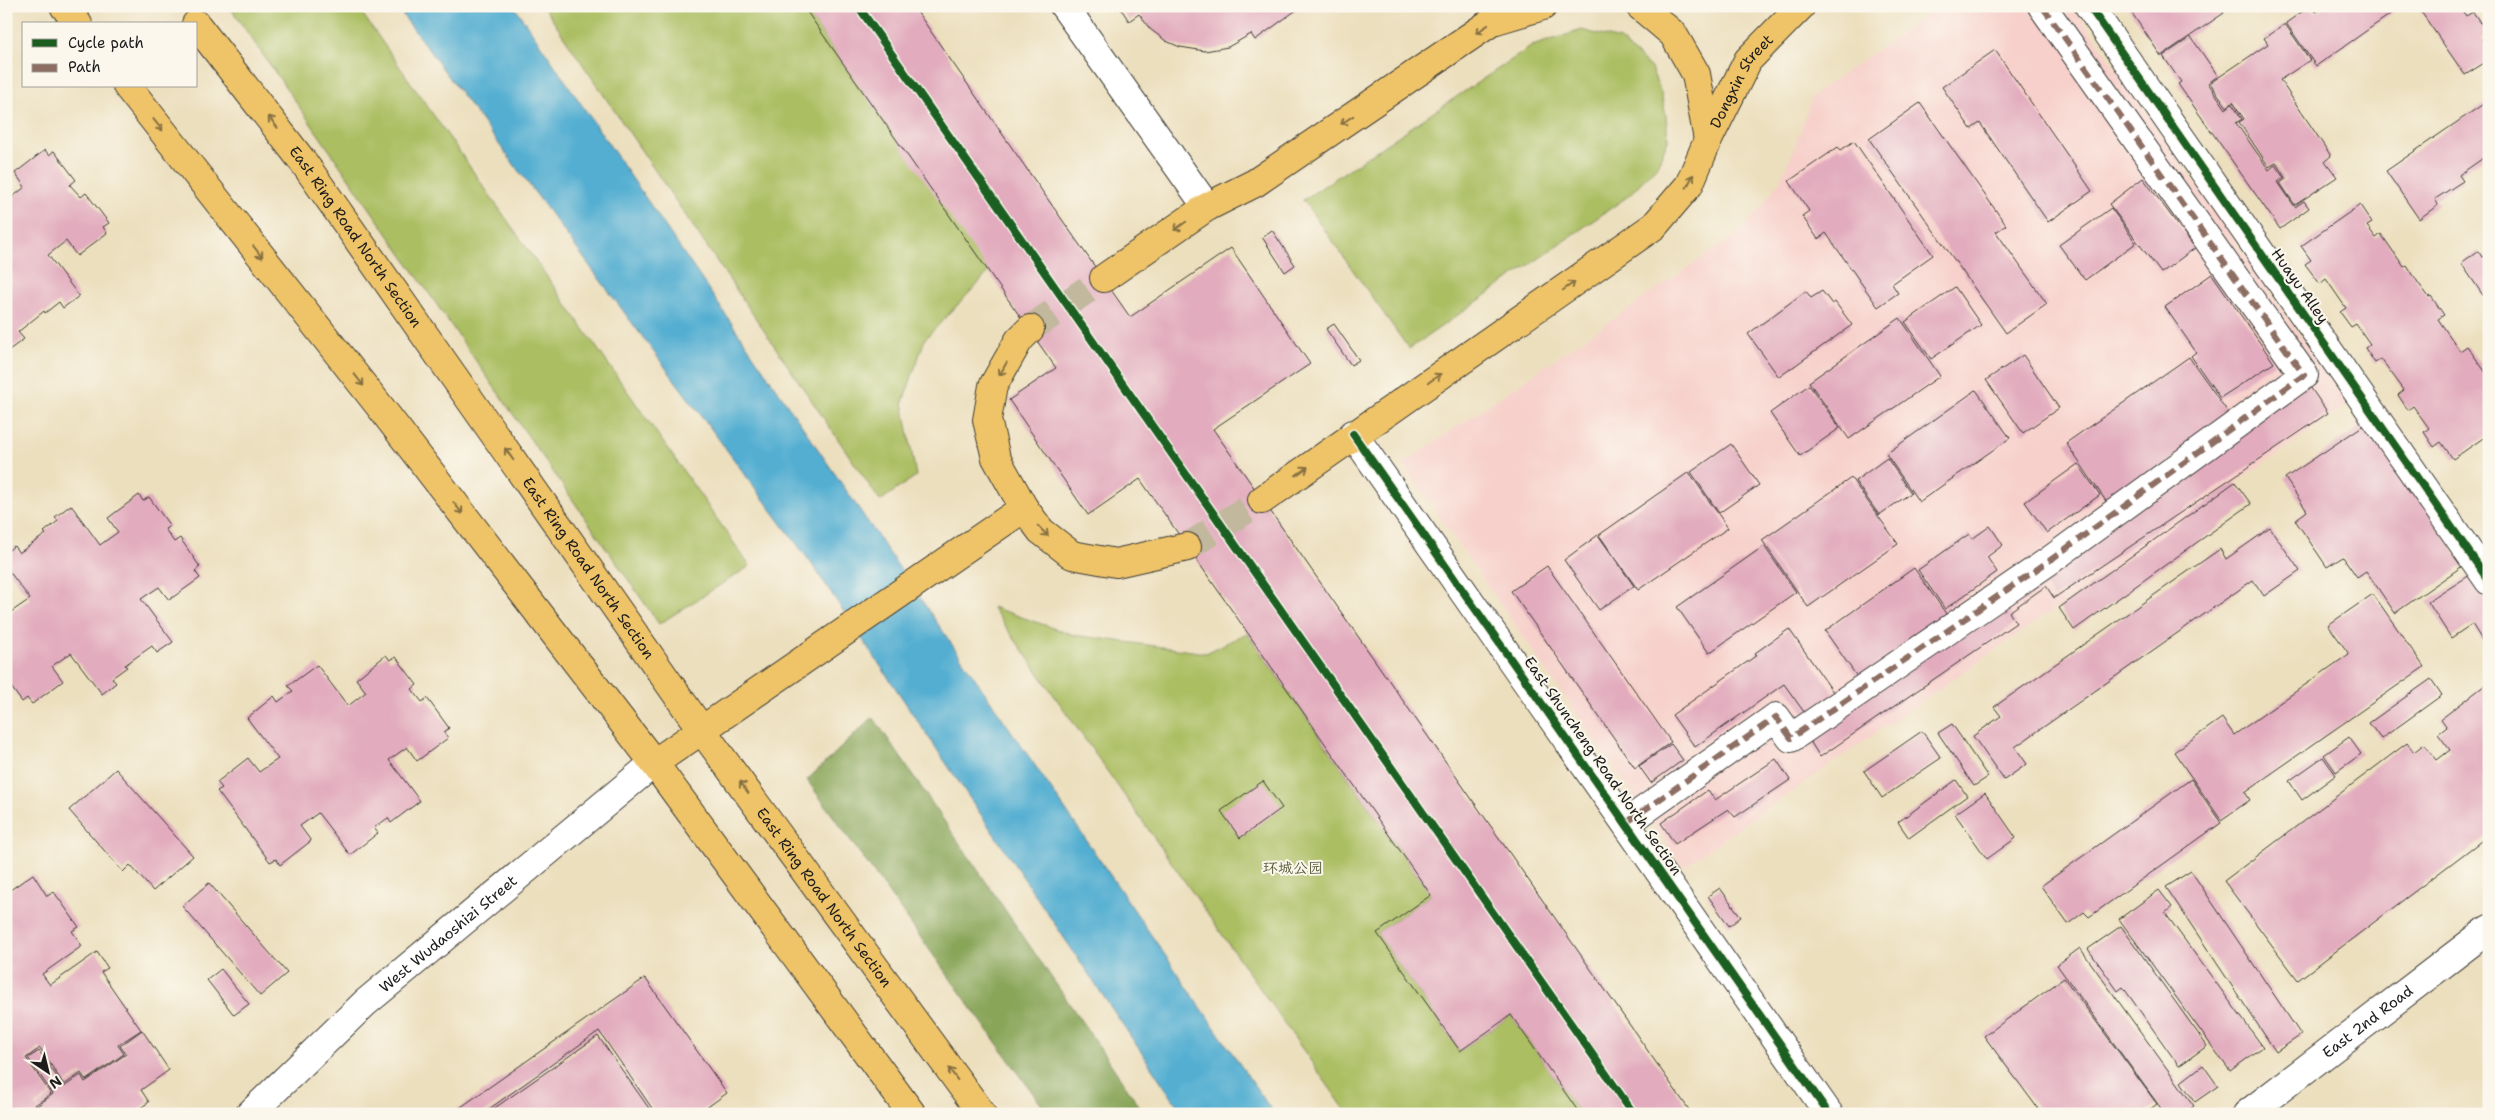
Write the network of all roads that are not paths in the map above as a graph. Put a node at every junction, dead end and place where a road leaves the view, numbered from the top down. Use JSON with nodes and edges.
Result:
{"nodes":[{"id":1,"x":64,"y":6,"type":"edge"},
{"id":2,"x":182,"y":6,"type":"edge"},
{"id":3,"x":1064,"y":6,"type":"edge"},
{"id":4,"x":1543,"y":6,"type":"edge"},
{"id":5,"x":1640,"y":6,"type":"edge"},
{"id":6,"x":1801,"y":6,"type":"edge"},
{"id":7,"x":2042,"y":6,"type":"edge"},
{"id":8,"x":2089,"y":6,"type":"edge"},
{"id":9,"x":76,"y":22,"type":"edge"},
{"id":10,"x":194,"y":22,"type":"edge"},
{"id":11,"x":198,"y":27,"type":"edge"},
{"id":12,"x":129,"y":88,"type":"edge"},
{"id":13,"x":1708,"y":140,"type":"junction"},
{"id":14,"x":1207,"y":207,"type":"junction"},
{"id":15,"x":1104,"y":278,"type":"tunnel mouth"},
{"id":16,"x":1030,"y":329,"type":"tunnel mouth"},
{"id":17,"x":1353,"y":434,"type":"junction"},
{"id":18,"x":1262,"y":500,"type":"tunnel mouth"},
{"id":19,"x":1024,"y":508,"type":"junction"},
{"id":20,"x":1188,"y":547,"type":"tunnel mouth"},
{"id":21,"x":2489,"y":581,"type":"edge"},
{"id":22,"x":701,"y":729,"type":"junction"},
{"id":23,"x":654,"y":763,"type":"junction"},
{"id":24,"x":1626,"y":823,"type":"junction"},
{"id":25,"x":2489,"y":929,"type":"edge"},
{"id":26,"x":250,"y":1114,"type":"edge"},
{"id":27,"x":912,"y":1114,"type":"edge"},
{"id":28,"x":982,"y":1114,"type":"edge"},
{"id":29,"x":1829,"y":1114,"type":"edge"},
{"id":30,"x":2247,"y":1114,"type":"edge"}],
"edges":[{"from":1,"to":9,"type":"main road"},
{"from":2,"to":10,"type":"main road","name":"East Ring Road North Section"},
{"from":3,"to":14,"type":"street"},
{"from":4,"to":14,"type":"main road","one_way":true},
{"from":5,"to":13,"type":"main road"},
{"from":6,"to":13,"type":"main road","name":"Dongxin Street"},
{"from":7,"to":24,"type":"street"},
{"from":8,"to":21,"type":"street","name":"Huayu Alley"},
{"from":22,"to":11,"type":"main road","name":"East Ring Road North Section","one_way":true},
{"from":12,"to":23,"type":"main road","one_way":true},
{"from":17,"to":13,"type":"main road","name":"Dongxin Street","one_way":true},
{"from":14,"to":15,"type":"main road","one_way":true},
{"from":16,"to":19,"type":"main road","one_way":true},
{"from":18,"to":17,"type":"main road","name":"Dongxin Street","one_way":true},
{"from":17,"to":24,"type":"street","name":"East Shuncheng Road North Section"},
{"from":19,"to":20,"type":"main road","one_way":true},
{"from":19,"to":22,"type":"main road"},
{"from":22,"to":23,"type":"main road"},
{"from":28,"to":22,"type":"main road","name":"East Ring Road North Section","one_way":true},
{"from":23,"to":26,"type":"street","name":"West Wudaoshizi Street"},
{"from":23,"to":27,"type":"main road"},
{"from":24,"to":29,"type":"street","name":"East Shuncheng Road North Section"},
{"from":25,"to":30,"type":"street","name":"East 2nd Road"}]}
